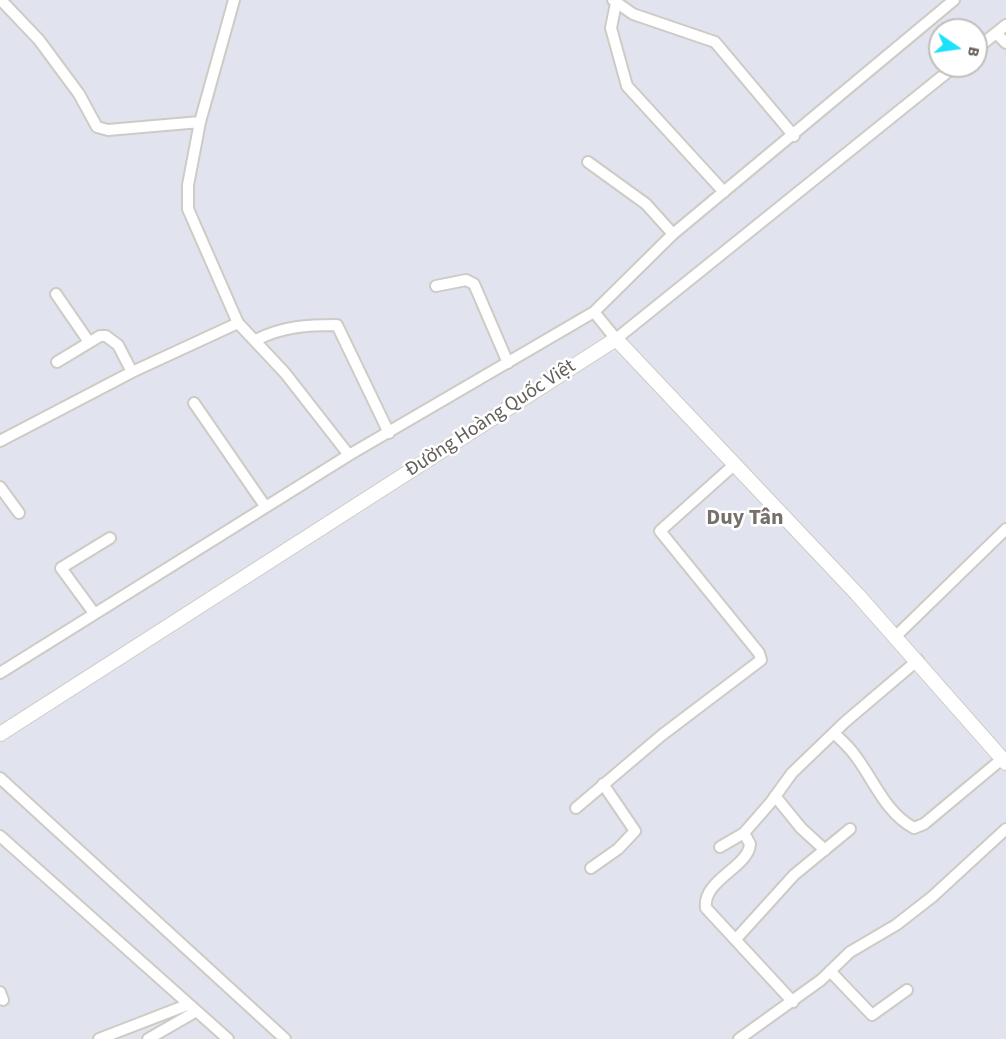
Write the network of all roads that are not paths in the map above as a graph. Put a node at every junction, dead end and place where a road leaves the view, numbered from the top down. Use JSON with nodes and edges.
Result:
{"nodes":[{"id":1,"x":1,"y":0,"type":"edge"},
{"id":2,"x":234,"y":0,"type":"edge"},
{"id":3,"x":954,"y":0,"type":"edge"},
{"id":4,"x":614,"y":2,"type":"edge"},
{"id":5,"x":1006,"y":25,"type":"edge"},
{"id":6,"x":996,"y":33,"type":"junction"},
{"id":7,"x":988,"y":39,"type":"edge"},
{"id":8,"x":1006,"y":43,"type":"edge"},
{"id":9,"x":940,"y":78,"type":"edge"},
{"id":10,"x":200,"y":122,"type":"junction"},
{"id":11,"x":794,"y":136,"type":"junction"},
{"id":12,"x":588,"y":162,"type":"dead end"},
{"id":13,"x":724,"y":192,"type":"junction"},
{"id":14,"x":673,"y":234,"type":"junction"},
{"id":15,"x":436,"y":286,"type":"dead end"},
{"id":16,"x":56,"y":294,"type":"dead end"},
{"id":17,"x":597,"y":316,"type":"junction"},
{"id":18,"x":238,"y":322,"type":"junction"},
{"id":19,"x":613,"y":335,"type":"junction"},
{"id":20,"x":256,"y":340,"type":"junction"},
{"id":21,"x":89,"y":342,"type":"junction"},
{"id":22,"x":57,"y":362,"type":"dead end"},
{"id":23,"x":508,"y":363,"type":"junction"},
{"id":24,"x":132,"y":372,"type":"junction"},
{"id":25,"x":194,"y":403,"type":"dead end"},
{"id":26,"x":389,"y":433,"type":"junction"},
{"id":27,"x":0,"y":441,"type":"edge"},
{"id":28,"x":349,"y":455,"type":"junction"},
{"id":29,"x":735,"y":464,"type":"junction"},
{"id":30,"x":0,"y":487,"type":"edge"},
{"id":31,"x":265,"y":506,"type":"junction"},
{"id":32,"x":19,"y":513,"type":"dead end"},
{"id":33,"x":1006,"y":529,"type":"edge"},
{"id":34,"x":110,"y":538,"type":"dead end"},
{"id":35,"x":93,"y":613,"type":"junction"},
{"id":36,"x":896,"y":636,"type":"junction"},
{"id":37,"x":918,"y":660,"type":"junction"},
{"id":38,"x":0,"y":673,"type":"edge"},
{"id":39,"x":834,"y":733,"type":"junction"},
{"id":40,"x":0,"y":734,"type":"edge"},
{"id":41,"x":1004,"y":761,"type":"edge"},
{"id":42,"x":0,"y":778,"type":"edge"},
{"id":43,"x":603,"y":784,"type":"junction"},
{"id":44,"x":775,"y":796,"type":"junction"},
{"id":45,"x":576,"y":808,"type":"dead end"},
{"id":46,"x":850,"y":829,"type":"dead end"},
{"id":47,"x":1006,"y":829,"type":"edge"},
{"id":48,"x":744,"y":833,"type":"junction"},
{"id":49,"x":0,"y":836,"type":"edge"},
{"id":50,"x":720,"y":847,"type":"dead end"},
{"id":51,"x":825,"y":850,"type":"junction"},
{"id":52,"x":591,"y":868,"type":"dead end"},
{"id":53,"x":736,"y":939,"type":"junction"},
{"id":54,"x":830,"y":971,"type":"junction"},
{"id":55,"x":907,"y":990,"type":"dead end"},
{"id":56,"x":793,"y":1002,"type":"junction"},
{"id":57,"x":191,"y":1008,"type":"junction"},
{"id":58,"x":99,"y":1039,"type":"edge"},
{"id":59,"x":148,"y":1039,"type":"edge"},
{"id":60,"x":228,"y":1039,"type":"edge"},
{"id":61,"x":285,"y":1039,"type":"edge"},
{"id":62,"x":739,"y":1039,"type":"edge"}],
"edges":[{"from":1,"to":10,"type":"street"},
{"from":2,"to":10,"type":"street"},
{"from":3,"to":11,"type":"street"},
{"from":4,"to":11,"type":"street"},
{"from":4,"to":13,"type":"street"},
{"from":5,"to":6,"type":"street"},
{"from":6,"to":7,"type":"street"},
{"from":6,"to":8,"type":"street"},
{"from":9,"to":19,"type":"street","name":"Đường Hoàng Quốc Việt"},
{"from":10,"to":18,"type":"street"},
{"from":11,"to":13,"type":"street"},
{"from":12,"to":14,"type":"street"},
{"from":13,"to":14,"type":"street"},
{"from":14,"to":17,"type":"street"},
{"from":15,"to":23,"type":"street"},
{"from":16,"to":21,"type":"street"},
{"from":17,"to":19,"type":"street"},
{"from":17,"to":23,"type":"street"},
{"from":18,"to":20,"type":"street"},
{"from":18,"to":24,"type":"street"},
{"from":19,"to":29,"type":"street"},
{"from":19,"to":40,"type":"street","name":"Đường Hoàng Quốc Việt"},
{"from":20,"to":26,"type":"street"},
{"from":20,"to":28,"type":"street"},
{"from":21,"to":22,"type":"street"},
{"from":21,"to":24,"type":"street"},
{"from":23,"to":26,"type":"street"},
{"from":24,"to":27,"type":"street"},
{"from":25,"to":31,"type":"street"},
{"from":26,"to":28,"type":"street"},
{"from":28,"to":31,"type":"street"},
{"from":29,"to":36,"type":"street"},
{"from":29,"to":43,"type":"street"},
{"from":30,"to":32,"type":"street"},
{"from":31,"to":35,"type":"street"},
{"from":33,"to":36,"type":"street"},
{"from":34,"to":35,"type":"street"},
{"from":35,"to":38,"type":"street"},
{"from":36,"to":37,"type":"street"},
{"from":37,"to":39,"type":"street"},
{"from":37,"to":41,"type":"street"},
{"from":39,"to":41,"type":"street"},
{"from":39,"to":44,"type":"street"},
{"from":42,"to":61,"type":"street"},
{"from":43,"to":45,"type":"street"},
{"from":43,"to":52,"type":"street"},
{"from":44,"to":48,"type":"street"},
{"from":44,"to":51,"type":"street"},
{"from":46,"to":51,"type":"street"},
{"from":47,"to":54,"type":"street"},
{"from":48,"to":50,"type":"street"},
{"from":48,"to":53,"type":"street"},
{"from":49,"to":57,"type":"street"},
{"from":51,"to":53,"type":"street"},
{"from":53,"to":56,"type":"street"},
{"from":54,"to":55,"type":"street"},
{"from":54,"to":56,"type":"street"},
{"from":56,"to":62,"type":"street"},
{"from":57,"to":58,"type":"street"},
{"from":57,"to":59,"type":"street"},
{"from":57,"to":60,"type":"street"}]}
